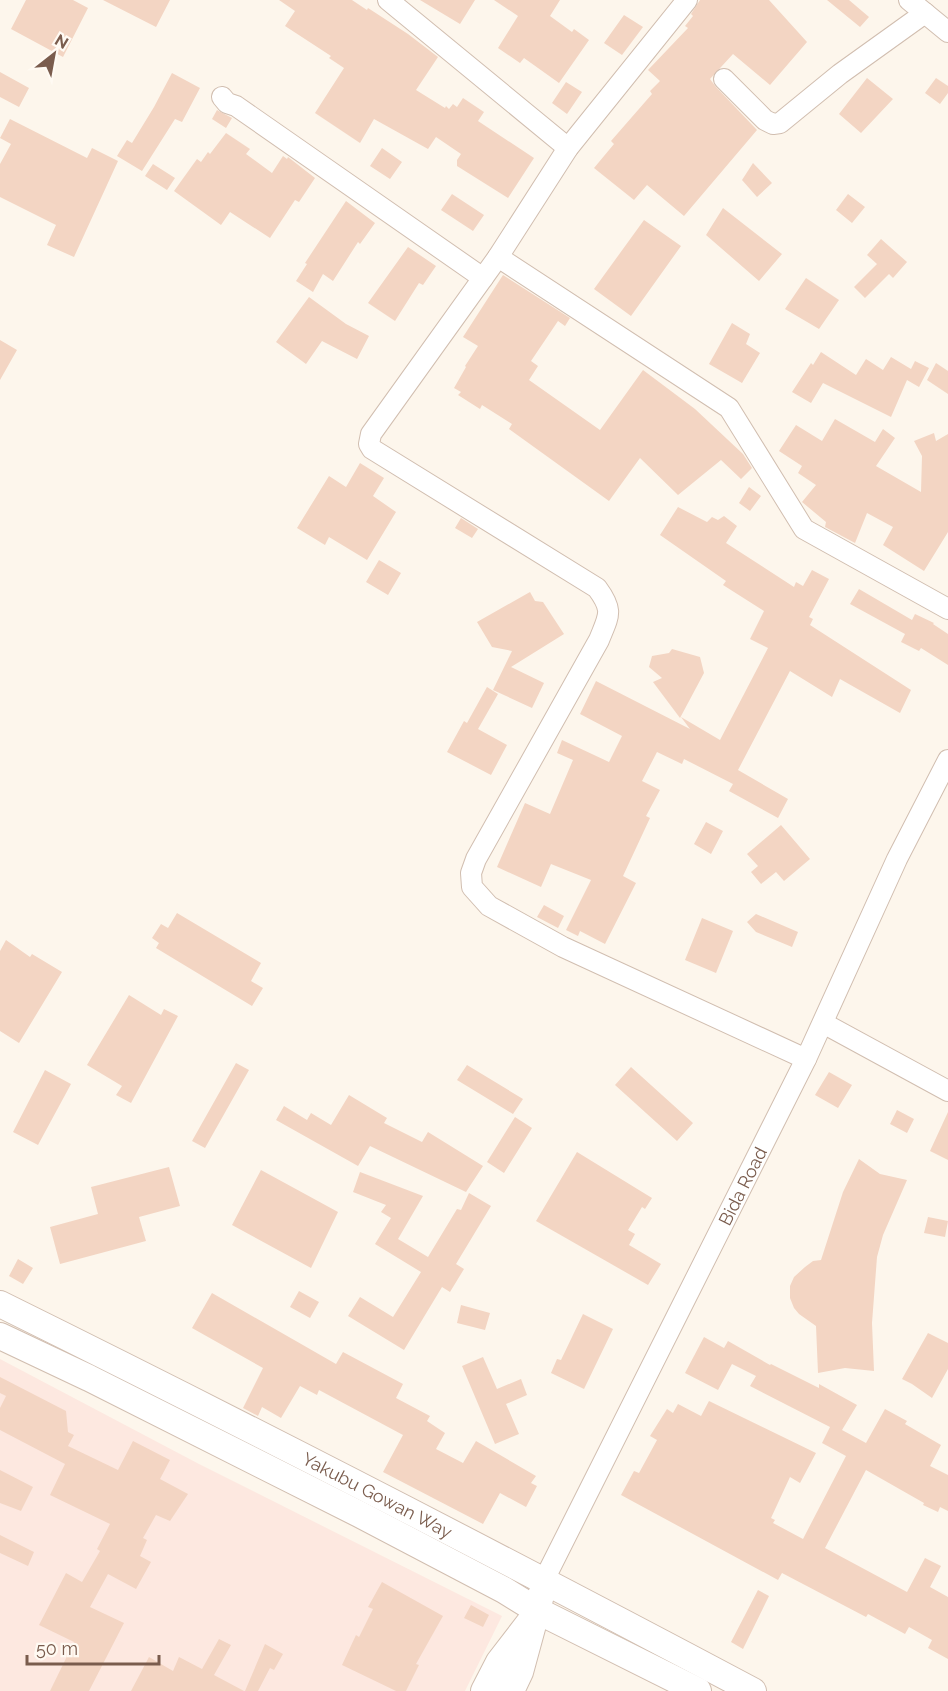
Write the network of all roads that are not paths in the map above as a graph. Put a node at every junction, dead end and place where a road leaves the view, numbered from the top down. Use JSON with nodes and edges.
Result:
{"nodes":[{"id":1,"x":388,"y":0,"type":"edge"},
{"id":2,"x":687,"y":0,"type":"edge"},
{"id":3,"x":909,"y":0,"type":"edge"},
{"id":4,"x":925,"y":13,"type":"junction"},
{"id":5,"x":948,"y":32,"type":"edge"},
{"id":6,"x":724,"y":79,"type":"dead end"},
{"id":7,"x":222,"y":98,"type":"dead end"},
{"id":8,"x":568,"y":148,"type":"junction"},
{"id":9,"x":498,"y":257,"type":"junction"},
{"id":10,"x":483,"y":278,"type":"junction"},
{"id":11,"x":948,"y":609,"type":"edge"},
{"id":12,"x":948,"y":760,"type":"edge"},
{"id":13,"x":823,"y":1023,"type":"junction"},
{"id":14,"x":806,"y":1059,"type":"junction"},
{"id":15,"x":948,"y":1091,"type":"edge"},
{"id":16,"x":0,"y":1304,"type":"edge"},
{"id":17,"x":0,"y":1336,"type":"edge"},
{"id":18,"x":544,"y":1580,"type":"junction"},
{"id":19,"x":538,"y":1611,"type":"junction"},
{"id":20,"x":484,"y":1691,"type":"edge"},
{"id":21,"x":511,"y":1691,"type":"edge"},
{"id":22,"x":698,"y":1691,"type":"edge"},
{"id":23,"x":753,"y":1691,"type":"edge"}],
"edges":[{"from":1,"to":8,"type":"street"},
{"from":2,"to":8,"type":"street"},
{"from":3,"to":4,"type":"street"},
{"from":4,"to":5,"type":"street"},
{"from":4,"to":6,"type":"street"},
{"from":7,"to":10,"type":"street"},
{"from":8,"to":9,"type":"street"},
{"from":9,"to":10,"type":"street"},
{"from":9,"to":11,"type":"street"},
{"from":10,"to":14,"type":"street"},
{"from":12,"to":13,"type":"street","name":"Bida Road"},
{"from":13,"to":14,"type":"street","name":"Bida Road"},
{"from":13,"to":15,"type":"street"},
{"from":14,"to":18,"type":"street","name":"Bida Road"},
{"from":16,"to":18,"type":"street","name":"Yakubu Gowan Way"},
{"from":17,"to":19,"type":"street","name":"Yakubu Gowan Way"},
{"from":18,"to":19,"type":"street","name":"Bida Road"},
{"from":18,"to":23,"type":"street","name":"Yakubu Gowan Way"},
{"from":19,"to":20,"type":"street","name":"Bida Road"},
{"from":19,"to":21,"type":"street","name":"Bida Road"},
{"from":19,"to":22,"type":"street","name":"Yakubu Gowan Way"}]}
